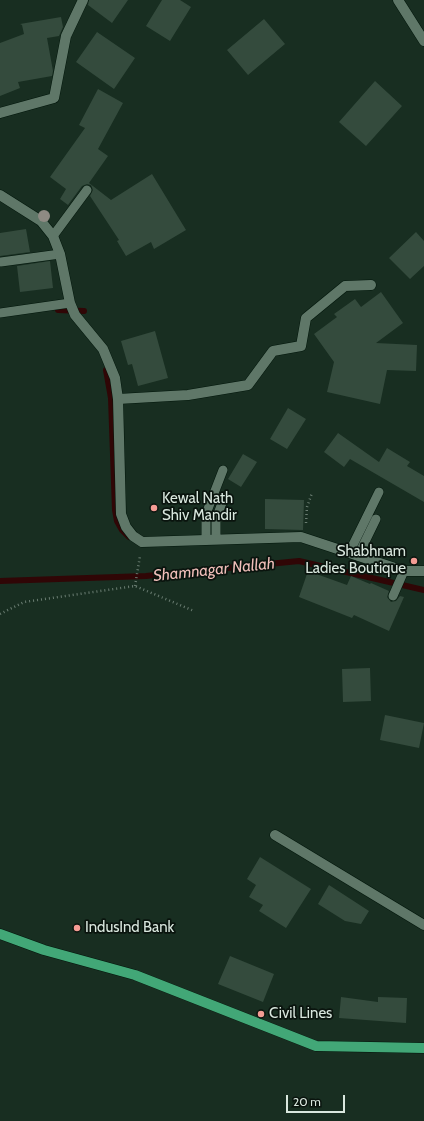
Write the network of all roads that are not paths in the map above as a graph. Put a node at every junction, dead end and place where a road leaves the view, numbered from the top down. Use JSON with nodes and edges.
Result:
{"nodes":[{"id":1,"x":83,"y":0,"type":"edge"},
{"id":2,"x":398,"y":0,"type":"edge"},
{"id":3,"x":424,"y":41,"type":"edge"},
{"id":4,"x":0,"y":113,"type":"edge"},
{"id":5,"x":86,"y":190,"type":"dead end"},
{"id":6,"x":0,"y":195,"type":"edge"},
{"id":7,"x":53,"y":236,"type":"junction"},
{"id":8,"x":60,"y":254,"type":"junction"},
{"id":9,"x":1,"y":262,"type":"edge"},
{"id":10,"x":371,"y":285,"type":"dead end"},
{"id":11,"x":70,"y":303,"type":"junction"},
{"id":12,"x":0,"y":313,"type":"edge"},
{"id":13,"x":118,"y":400,"type":"junction"},
{"id":14,"x":223,"y":470,"type":"dead end"},
{"id":15,"x":379,"y":492,"type":"dead end"},
{"id":16,"x":222,"y":504,"type":"dead end"},
{"id":17,"x":376,"y":519,"type":"dead end"},
{"id":18,"x":211,"y":540,"type":"junction"},
{"id":19,"x":354,"y":555,"type":"junction"},
{"id":20,"x":404,"y":571,"type":"junction"},
{"id":21,"x":424,"y":571,"type":"edge"},
{"id":22,"x":393,"y":596,"type":"dead end"},
{"id":23,"x":275,"y":834,"type":"dead end"},
{"id":24,"x":424,"y":925,"type":"edge"},
{"id":25,"x":0,"y":934,"type":"edge"},
{"id":26,"x":424,"y":1048,"type":"edge"}],
"edges":[{"from":1,"to":4,"type":"street"},
{"from":2,"to":3,"type":"street"},
{"from":5,"to":7,"type":"lane"},
{"from":6,"to":7,"type":"street"},
{"from":7,"to":8,"type":"street"},
{"from":8,"to":9,"type":"lane"},
{"from":8,"to":11,"type":"street"},
{"from":10,"to":13,"type":"street"},
{"from":11,"to":12,"type":"lane"},
{"from":11,"to":13,"type":"street"},
{"from":13,"to":18,"type":"street"},
{"from":14,"to":18,"type":"lane"},
{"from":15,"to":19,"type":"lane"},
{"from":16,"to":18,"type":"lane"},
{"from":17,"to":19,"type":"lane"},
{"from":18,"to":19,"type":"street"},
{"from":19,"to":20,"type":"street"},
{"from":20,"to":21,"type":"street"},
{"from":20,"to":22,"type":"lane"},
{"from":23,"to":24,"type":"street"},
{"from":25,"to":26,"type":"main road"}]}
